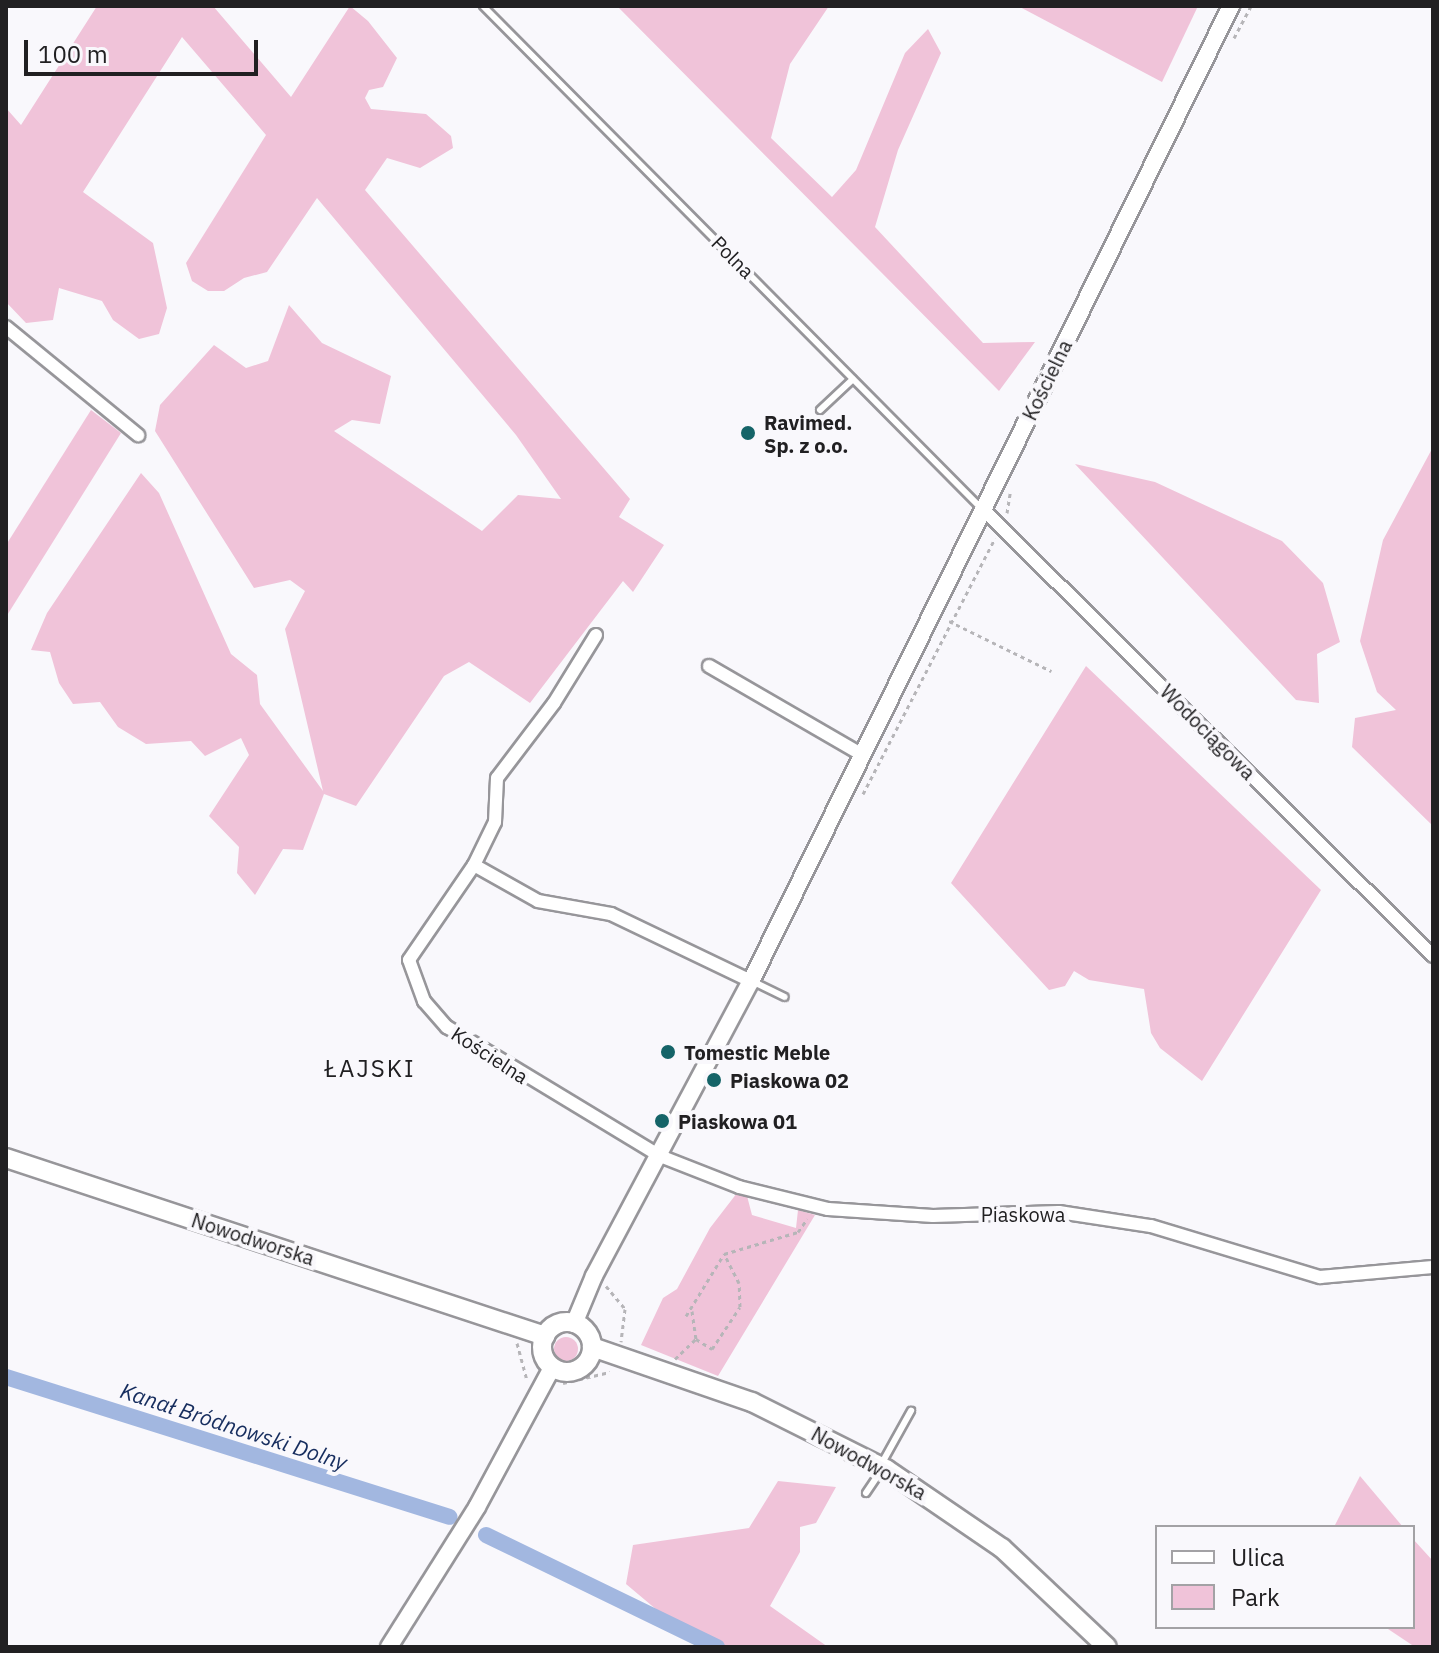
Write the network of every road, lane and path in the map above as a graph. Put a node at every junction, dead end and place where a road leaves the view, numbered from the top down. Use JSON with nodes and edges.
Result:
{"nodes":[{"id":1,"x":483,"y":6,"type":"edge"},
{"id":2,"x":1231,"y":6,"type":"edge"},
{"id":3,"x":6,"y":327,"type":"edge"},
{"id":4,"x":853,"y":379,"type":"junction"},
{"id":5,"x":820,"y":410,"type":"dead end"},
{"id":6,"x":138,"y":435,"type":"dead end"},
{"id":7,"x":1011,"y":483,"type":"dead end"},
{"id":8,"x":983,"y":509,"type":"junction"},
{"id":9,"x":1001,"y":527,"type":"junction"},
{"id":10,"x":931,"y":613,"type":"junction"},
{"id":11,"x":950,"y":622,"type":"junction"},
{"id":12,"x":596,"y":635,"type":"dead end"},
{"id":13,"x":709,"y":666,"type":"dead end"},
{"id":14,"x":1051,"y":671,"type":"dead end"},
{"id":15,"x":861,"y":754,"type":"junction"},
{"id":16,"x":855,"y":808,"type":"dead end"},
{"id":17,"x":474,"y":865,"type":"junction"},
{"id":18,"x":1433,"y":956,"type":"edge"},
{"id":19,"x":751,"y":981,"type":"junction"},
{"id":20,"x":785,"y":997,"type":"dead end"},
{"id":21,"x":660,"y":1156,"type":"junction"},
{"id":22,"x":6,"y":1158,"type":"edge"},
{"id":23,"x":814,"y":1205,"type":"junction"},
{"id":24,"x":724,"y":1254,"type":"junction"},
{"id":25,"x":1433,"y":1267,"type":"edge"},
{"id":26,"x":692,"y":1309,"type":"junction"},
{"id":27,"x":686,"y":1316,"type":"dead end"},
{"id":28,"x":574,"y":1324,"type":"junction"},
{"id":29,"x":545,"y":1336,"type":"junction"},
{"id":30,"x":696,"y":1339,"type":"junction"},
{"id":31,"x":592,"y":1347,"type":"junction"},
{"id":32,"x":671,"y":1363,"type":"dead end"},
{"id":33,"x":552,"y":1368,"type":"junction"},
{"id":34,"x":911,"y":1411,"type":"dead end"},
{"id":35,"x":881,"y":1467,"type":"junction"},
{"id":36,"x":866,"y":1493,"type":"dead end"},
{"id":37,"x":389,"y":1647,"type":"edge"},
{"id":38,"x":1107,"y":1647,"type":"edge"}],
"edges":[{"from":1,"to":4,"type":"lane","name":"Polna"},
{"from":2,"to":8,"type":"street","name":"Kościelna"},
{"from":3,"to":6,"type":"street"},
{"from":4,"to":5,"type":"lane"},
{"from":4,"to":8,"type":"lane","name":"Polna"},
{"from":7,"to":9,"type":"path"},
{"from":8,"to":9,"type":"street","name":"Wodociągowa"},
{"from":8,"to":10,"type":"street","name":"Kościelna"},
{"from":9,"to":11,"type":"path"},
{"from":9,"to":18,"type":"street","name":"Wodociągowa"},
{"from":10,"to":11,"type":"path"},
{"from":10,"to":15,"type":"street","name":"Kościelna"},
{"from":11,"to":14,"type":"path"},
{"from":11,"to":16,"type":"path"},
{"from":12,"to":17,"type":"street","name":"Kościelna"},
{"from":13,"to":15,"type":"street"},
{"from":15,"to":19,"type":"street","name":"Kościelna"},
{"from":17,"to":19,"type":"street"},
{"from":17,"to":21,"type":"street","name":"Kościelna"},
{"from":19,"to":20,"type":"lane"},
{"from":19,"to":21,"type":"street","name":"Kościelna"},
{"from":21,"to":23,"type":"street","name":"Piaskowa"},
{"from":21,"to":28,"type":"street","name":"Kościelna"},
{"from":22,"to":29,"type":"main road","name":"Nowodworska"},
{"from":23,"to":24,"type":"path"},
{"from":23,"to":25,"type":"street","name":"Piaskowa"},
{"from":24,"to":26,"type":"path"},
{"from":24,"to":30,"type":"path"},
{"from":26,"to":27,"type":"path"},
{"from":26,"to":30,"type":"path"},
{"from":28,"to":29,"type":"main road"},
{"from":28,"to":31,"type":"main road"},
{"from":29,"to":33,"type":"main road"},
{"from":30,"to":32,"type":"path"},
{"from":31,"to":33,"type":"main road"},
{"from":31,"to":35,"type":"main road","name":"Nowodworska"},
{"from":33,"to":37,"type":"street"},
{"from":34,"to":35,"type":"lane"},
{"from":35,"to":36,"type":"lane"},
{"from":35,"to":38,"type":"main road","name":"Nowodworska"}]}
